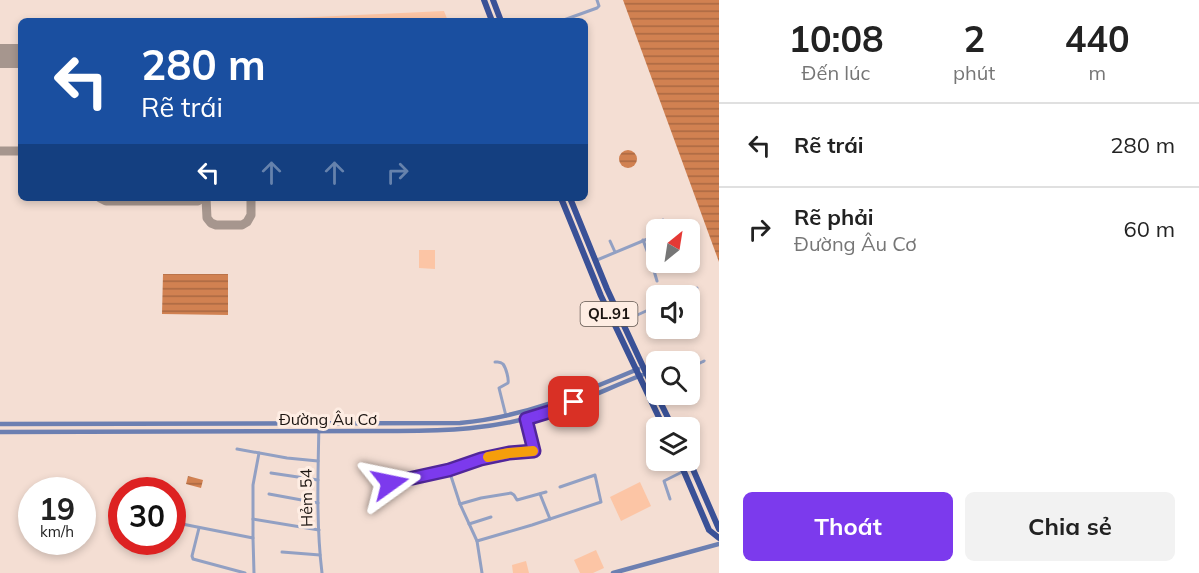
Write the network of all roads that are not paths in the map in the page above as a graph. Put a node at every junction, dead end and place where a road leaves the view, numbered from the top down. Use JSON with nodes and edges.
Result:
{"nodes":[{"id":1,"x":484,"y":0,"type":"edge"},
{"id":2,"x":493,"y":0,"type":"edge"},
{"id":3,"x":597,"y":0,"type":"edge"},
{"id":4,"x":491,"y":18,"type":"edge"},
{"id":5,"x":500,"y":18,"type":"edge"},
{"id":6,"x":569,"y":18,"type":"edge"},
{"id":7,"x":562,"y":201,"type":"edge"},
{"id":8,"x":571,"y":201,"type":"edge"},
{"id":9,"x":646,"y":239,"type":"edge"},
{"id":10,"x":643,"y":240,"type":"junction"},
{"id":11,"x":610,"y":241,"type":"dead end"},
{"id":12,"x":615,"y":252,"type":"junction"},
{"id":13,"x":596,"y":261,"type":"junction"},
{"id":14,"x":657,"y":281,"type":"dead end"},
{"id":15,"x":646,"y":311,"type":"edge"},
{"id":16,"x":622,"y":322,"type":"junction"},
{"id":17,"x":704,"y":361,"type":"dead end"},
{"id":18,"x":495,"y":362,"type":"dead end"},
{"id":19,"x":700,"y":363,"type":"edge"},
{"id":20,"x":643,"y":366,"type":"junction"},
{"id":21,"x":637,"y":373,"type":"junction"},
{"id":22,"x":646,"y":374,"type":"joint"},
{"id":23,"x":506,"y":416,"type":"junction"},
{"id":24,"x":659,"y":417,"type":"edge"},
{"id":25,"x":526,"y":419,"type":"junction"},
{"id":26,"x":319,"y":423,"type":"junction"},
{"id":27,"x":0,"y":424,"type":"edge"},
{"id":28,"x":416,"y":424,"type":"junction"},
{"id":29,"x":318,"y":431,"type":"junction"},
{"id":30,"x":416,"y":431,"type":"junction"},
{"id":31,"x":0,"y":432,"type":"edge"},
{"id":32,"x":237,"y":449,"type":"dead end"},
{"id":33,"x":259,"y":453,"type":"junction"},
{"id":34,"x":318,"y":461,"type":"junction"},
{"id":35,"x":449,"y":470,"type":"junction"},
{"id":36,"x":684,"y":471,"type":"joint"},
{"id":37,"x":694,"y":471,"type":"edge"},
{"id":38,"x":271,"y":473,"type":"dead end"},
{"id":39,"x":318,"y":480,"type":"junction"},
{"id":40,"x":390,"y":483,"type":"dead end"},
{"id":41,"x":561,"y":487,"type":"dead end"},
{"id":42,"x":546,"y":492,"type":"dead end"},
{"id":43,"x":269,"y":494,"type":"dead end"},
{"id":44,"x":540,"y":494,"type":"junction"},
{"id":45,"x":670,"y":500,"type":"dead end"},
{"id":46,"x":319,"y":503,"type":"junction"},
{"id":47,"x":460,"y":504,"type":"junction"},
{"id":48,"x":491,"y":517,"type":"dead end"},
{"id":49,"x":253,"y":519,"type":"junction"},
{"id":50,"x":550,"y":519,"type":"junction"},
{"id":51,"x":470,"y":524,"type":"junction"},
{"id":52,"x":186,"y":525,"type":"edge"},
{"id":53,"x":199,"y":528,"type":"junction"},
{"id":54,"x":719,"y":529,"type":"edge"},
{"id":55,"x":319,"y":530,"type":"junction"},
{"id":56,"x":254,"y":538,"type":"junction"},
{"id":57,"x":719,"y":538,"type":"edge"},
{"id":58,"x":477,"y":541,"type":"junction"},
{"id":59,"x":719,"y":544,"type":"edge"},
{"id":60,"x":282,"y":552,"type":"dead end"},
{"id":61,"x":320,"y":555,"type":"junction"},
{"id":62,"x":245,"y":573,"type":"edge"},
{"id":63,"x":254,"y":573,"type":"edge"},
{"id":64,"x":322,"y":573,"type":"edge"},
{"id":65,"x":482,"y":573,"type":"edge"},
{"id":66,"x":614,"y":573,"type":"edge"}],
"edges":[{"from":1,"to":4,"type":"highway"},
{"from":2,"to":5,"type":"highway"},
{"from":3,"to":6,"type":"street"},
{"from":7,"to":21,"type":"highway","number":"QL.91"},
{"from":8,"to":13,"type":"highway","number":"QL.91"},
{"from":9,"to":10,"type":"street"},
{"from":10,"to":12,"type":"street"},
{"from":10,"to":14,"type":"street"},
{"from":11,"to":12,"type":"street"},
{"from":12,"to":13,"type":"street"},
{"from":13,"to":16,"type":"highway","number":"QL.91"},
{"from":15,"to":16,"type":"street"},
{"from":16,"to":20,"type":"highway","number":"QL.91"},
{"from":17,"to":19,"type":"street"},
{"from":18,"to":23,"type":"street"},
{"from":20,"to":21,"type":"street","name":"Đường Âu Cơ"},
{"from":20,"to":22,"type":"highway","number":"QL.91"},
{"from":21,"to":22,"type":"street","name":"Đường Âu Cơ"},
{"from":21,"to":23,"type":"street","name":"Đường Âu Cơ"},
{"from":21,"to":24,"type":"highway","number":"QL.91"},
{"from":21,"to":25,"type":"street","name":"Đường Âu Cơ"},
{"from":23,"to":28,"type":"street","name":"Đường Âu Cơ"},
{"from":25,"to":30,"type":"street","name":"Đường Âu Cơ"},
{"from":25,"to":35,"type":"street"},
{"from":26,"to":27,"type":"street","name":"Đường Âu Cơ"},
{"from":26,"to":28,"type":"street","name":"Đường Âu Cơ"},
{"from":26,"to":29,"type":"street","name":"Hẻm 54"},
{"from":28,"to":30,"type":"street"},
{"from":29,"to":30,"type":"street","name":"Đường Âu Cơ"},
{"from":29,"to":31,"type":"street","name":"Đường Âu Cơ"},
{"from":29,"to":34,"type":"street","name":"Hẻm 54"},
{"from":32,"to":33,"type":"street"},
{"from":33,"to":34,"type":"street"},
{"from":33,"to":49,"type":"street"},
{"from":34,"to":39,"type":"street","name":"Hẻm 54"},
{"from":35,"to":40,"type":"street"},
{"from":35,"to":47,"type":"street"},
{"from":36,"to":45,"type":"street"},
{"from":36,"to":57,"type":"highway"},
{"from":37,"to":54,"type":"highway"},
{"from":38,"to":39,"type":"street"},
{"from":39,"to":46,"type":"street","name":"Hẻm 54"},
{"from":41,"to":50,"type":"street"},
{"from":42,"to":44,"type":"street"},
{"from":43,"to":46,"type":"street"},
{"from":44,"to":47,"type":"street"},
{"from":44,"to":50,"type":"street"},
{"from":46,"to":55,"type":"street","name":"Hẻm 54"},
{"from":47,"to":51,"type":"street"},
{"from":48,"to":51,"type":"street"},
{"from":49,"to":55,"type":"street"},
{"from":49,"to":56,"type":"street"},
{"from":50,"to":58,"type":"street"},
{"from":51,"to":58,"type":"street"},
{"from":52,"to":53,"type":"street"},
{"from":53,"to":56,"type":"street"},
{"from":53,"to":62,"type":"street"},
{"from":55,"to":61,"type":"street","name":"Hẻm 54"},
{"from":56,"to":63,"type":"street"},
{"from":58,"to":65,"type":"street"},
{"from":59,"to":66,"type":"street"},
{"from":60,"to":61,"type":"street"},
{"from":61,"to":64,"type":"street","name":"Hẻm 54"}]}
